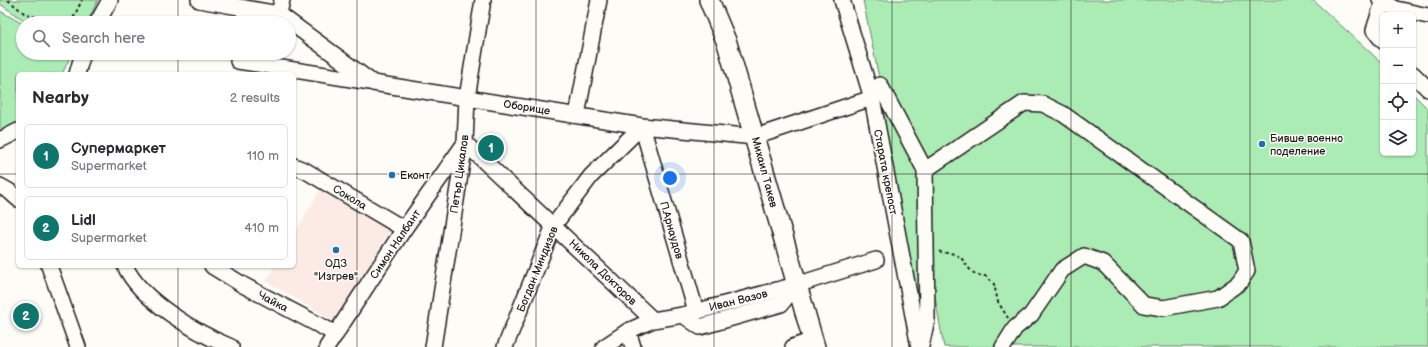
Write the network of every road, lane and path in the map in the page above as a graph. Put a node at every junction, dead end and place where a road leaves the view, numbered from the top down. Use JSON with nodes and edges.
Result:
{"nodes":[{"id":1,"x":8,"y":0,"type":"edge"},
{"id":2,"x":82,"y":0,"type":"edge"},
{"id":3,"x":110,"y":0,"type":"edge"},
{"id":4,"x":199,"y":0,"type":"edge"},
{"id":5,"x":483,"y":0,"type":"edge"},
{"id":6,"x":599,"y":0,"type":"edge"},
{"id":7,"x":709,"y":0,"type":"edge"},
{"id":8,"x":842,"y":0,"type":"edge"},
{"id":9,"x":1381,"y":1,"type":"edge"},
{"id":10,"x":281,"y":7,"type":"edge"},
{"id":11,"x":33,"y":16,"type":"edge"},
{"id":12,"x":74,"y":16,"type":"edge"},
{"id":13,"x":102,"y":16,"type":"edge"},
{"id":14,"x":244,"y":16,"type":"edge"},
{"id":15,"x":292,"y":16,"type":"edge"},
{"id":16,"x":1428,"y":16,"type":"edge"},
{"id":17,"x":296,"y":19,"type":"edge"},
{"id":18,"x":1380,"y":37,"type":"edge"},
{"id":19,"x":81,"y":60,"type":"edge"},
{"id":20,"x":238,"y":60,"type":"edge"},
{"id":21,"x":78,"y":72,"type":"edge"},
{"id":22,"x":1416,"y":77,"type":"edge"},
{"id":23,"x":373,"y":83,"type":"junction"},
{"id":24,"x":880,"y":85,"type":"dead end"},
{"id":25,"x":1428,"y":89,"type":"edge"},
{"id":26,"x":467,"y":98,"type":"junction"},
{"id":27,"x":872,"y":98,"type":"junction"},
{"id":28,"x":577,"y":115,"type":"junction"},
{"id":29,"x":642,"y":126,"type":"junction"},
{"id":30,"x":16,"y":132,"type":"edge"},
{"id":31,"x":756,"y":137,"type":"junction"},
{"id":32,"x":0,"y":140,"type":"edge"},
{"id":33,"x":465,"y":143,"type":"junction"},
{"id":34,"x":296,"y":167,"type":"edge"},
{"id":35,"x":925,"y":170,"type":"junction"},
{"id":36,"x":0,"y":186,"type":"edge"},
{"id":37,"x":16,"y":197,"type":"edge"},
{"id":38,"x":554,"y":225,"type":"junction"},
{"id":39,"x":404,"y":229,"type":"junction"},
{"id":40,"x":935,"y":249,"type":"dead end"},
{"id":41,"x":876,"y":260,"type":"dead end"},
{"id":42,"x":50,"y":268,"type":"edge"},
{"id":43,"x":126,"y":268,"type":"edge"},
{"id":44,"x":216,"y":268,"type":"edge"},
{"id":45,"x":796,"y":285,"type":"junction"},
{"id":46,"x":689,"y":313,"type":"junction"},
{"id":47,"x":653,"y":320,"type":"junction"},
{"id":48,"x":1015,"y":328,"type":"junction"},
{"id":49,"x":628,"y":331,"type":"junction"},
{"id":50,"x":336,"y":334,"type":"junction"},
{"id":51,"x":814,"y":343,"type":"edge"},
{"id":52,"x":78,"y":347,"type":"edge"},
{"id":53,"x":231,"y":347,"type":"edge"},
{"id":54,"x":327,"y":347,"type":"edge"},
{"id":55,"x":433,"y":347,"type":"edge"},
{"id":56,"x":505,"y":347,"type":"edge"},
{"id":57,"x":604,"y":347,"type":"edge"},
{"id":58,"x":633,"y":347,"type":"edge"},
{"id":59,"x":793,"y":347,"type":"edge"},
{"id":60,"x":920,"y":347,"type":"edge"},
{"id":61,"x":1003,"y":347,"type":"edge"}],
"edges":[{"from":1,"to":11,"type":"path"},
{"from":2,"to":12,"type":"path"},
{"from":3,"to":13,"type":"street"},
{"from":4,"to":14,"type":"street","name":"Оборище"},
{"from":5,"to":26,"type":"street","name":"Петър Цикалов"},
{"from":6,"to":28,"type":"street"},
{"from":7,"to":31,"type":"main road","name":"Михаил Такев"},
{"from":8,"to":27,"type":"street","name":"Старата крепост"},
{"from":9,"to":16,"type":"street"},
{"from":9,"to":18,"type":"street"},
{"from":10,"to":14,"type":"street","name":"Оборище"},
{"from":10,"to":15,"type":"street","name":"Оборище"},
{"from":17,"to":23,"type":"street","name":"Оборище"},
{"from":19,"to":21,"type":"street"},
{"from":20,"to":23,"type":"street"},
{"from":22,"to":25,"type":"street"},
{"from":23,"to":26,"type":"street","name":"Оборище"},
{"from":24,"to":35,"type":"street"},
{"from":26,"to":28,"type":"street","name":"Оборище"},
{"from":26,"to":33,"type":"street","name":"Петър Цикалов"},
{"from":27,"to":31,"type":"street","name":"Оборище"},
{"from":27,"to":60,"type":"street","name":"Старата крепост"},
{"from":28,"to":29,"type":"street","name":"Оборище"},
{"from":29,"to":31,"type":"street","name":"Оборище"},
{"from":29,"to":38,"type":"street","name":"Богдан Миндизов"},
{"from":29,"to":46,"type":"street","name":"П.Арнаудов"},
{"from":30,"to":32,"type":"street"},
{"from":31,"to":45,"type":"main road","name":"Михаил Такев"},
{"from":33,"to":38,"type":"street","name":"Никола Докторов"},
{"from":33,"to":39,"type":"street","name":"Симон Налбант"},
{"from":33,"to":55,"type":"street","name":"Петър Цикалов"},
{"from":34,"to":39,"type":"street","name":"Сокола"},
{"from":35,"to":48,"type":"street"},
{"from":35,"to":60,"type":"street"},
{"from":36,"to":37,"type":"street"},
{"from":38,"to":47,"type":"street","name":"Никола Докторов"},
{"from":38,"to":56,"type":"street","name":"Богдан Миндизов"},
{"from":39,"to":50,"type":"street","name":"Симон Налбант"},
{"from":40,"to":48,"type":"path"},
{"from":41,"to":45,"type":"street","name":"Иван Вазов"},
{"from":42,"to":52,"type":"street"},
{"from":43,"to":53,"type":"street"},
{"from":44,"to":50,"type":"street","name":"Чайка"},
{"from":45,"to":46,"type":"street","name":"Иван Вазов"},
{"from":45,"to":51,"type":"main road","name":"Михаил Такев"},
{"from":46,"to":47,"type":"street","name":"Иван Вазов"},
{"from":47,"to":49,"type":"street","name":"Иван Вазов"},
{"from":48,"to":61,"type":"street"},
{"from":49,"to":57,"type":"street","name":"Иван Вазов"},
{"from":49,"to":58,"type":"street"},
{"from":50,"to":54,"type":"street","name":"Симон Налбант"},
{"from":51,"to":59,"type":"street"}]}
